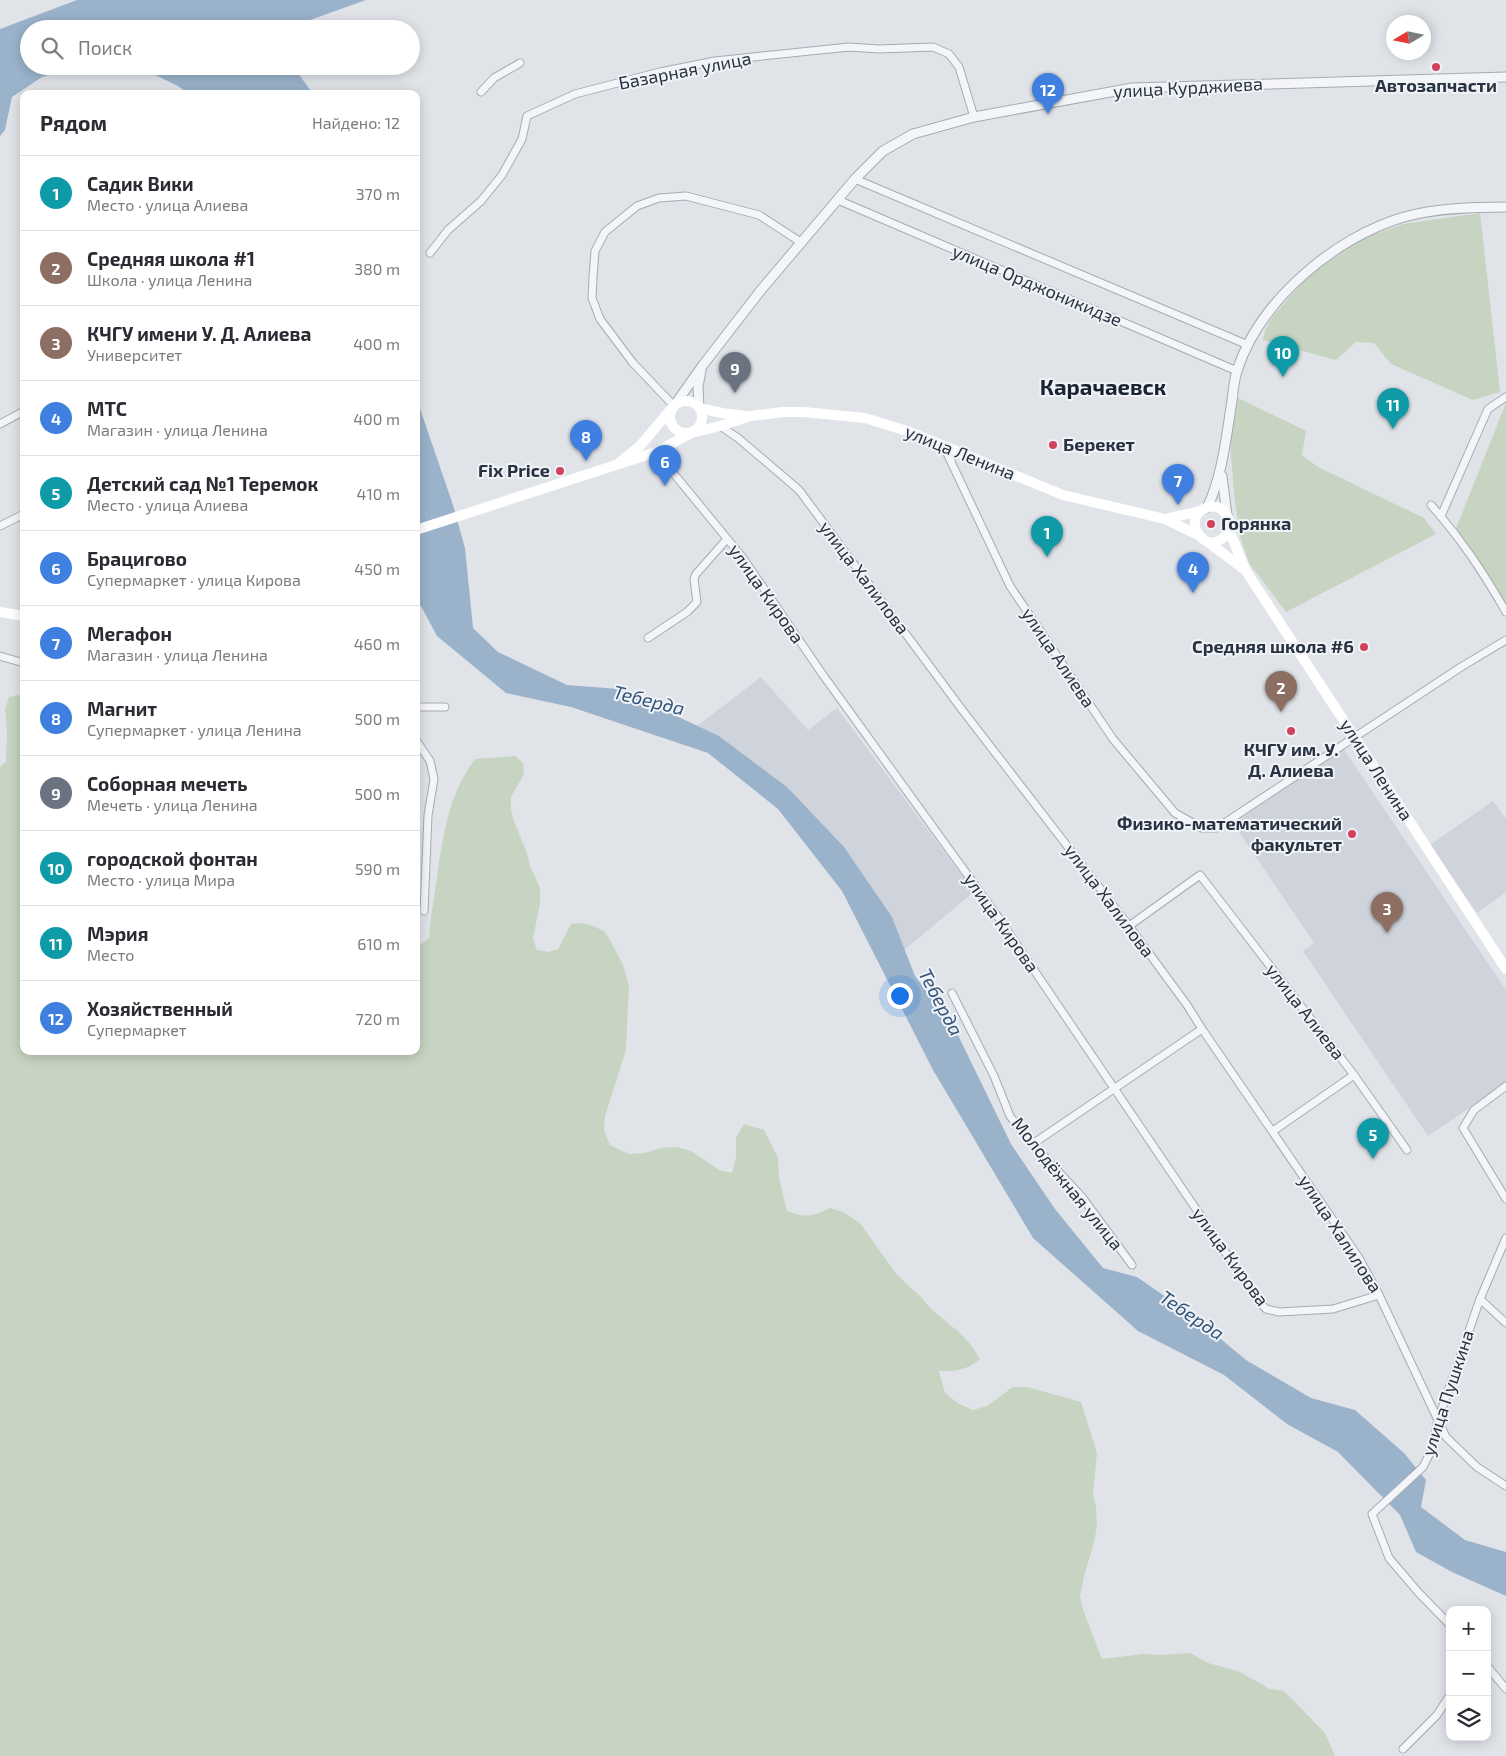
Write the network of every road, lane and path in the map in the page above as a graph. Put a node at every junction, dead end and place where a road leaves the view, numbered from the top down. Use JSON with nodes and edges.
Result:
{"nodes":[{"id":1,"x":520,"y":63,"type":"dead end"},
{"id":2,"x":1506,"y":77,"type":"edge"},
{"id":3,"x":481,"y":92,"type":"dead end"},
{"id":4,"x":974,"y":117,"type":"junction"},
{"id":5,"x":855,"y":178,"type":"junction"},
{"id":6,"x":838,"y":200,"type":"junction"},
{"id":7,"x":1506,"y":207,"type":"edge"},
{"id":8,"x":802,"y":243,"type":"junction"},
{"id":9,"x":430,"y":253,"type":"dead end"},
{"id":10,"x":1248,"y":345,"type":"junction"},
{"id":11,"x":702,"y":365,"type":"junction"},
{"id":12,"x":1236,"y":371,"type":"junction"},
{"id":13,"x":1506,"y":398,"type":"edge"},
{"id":14,"x":674,"y":406,"type":"junction"},
{"id":15,"x":699,"y":408,"type":"junction"},
{"id":16,"x":20,"y":413,"type":"edge"},
{"id":17,"x":751,"y":416,"type":"junction"},
{"id":18,"x":0,"y":424,"type":"edge"},
{"id":19,"x":720,"y":426,"type":"junction"},
{"id":20,"x":690,"y":433,"type":"junction"},
{"id":21,"x":944,"y":447,"type":"junction"},
{"id":22,"x":656,"y":452,"type":"junction"},
{"id":23,"x":615,"y":466,"type":"junction"},
{"id":24,"x":1221,"y":471,"type":"junction"},
{"id":25,"x":1431,"y":505,"type":"dead end"},
{"id":26,"x":1204,"y":509,"type":"junction"},
{"id":27,"x":1227,"y":515,"type":"junction"},
{"id":28,"x":20,"y":516,"type":"edge"},
{"id":29,"x":1441,"y":516,"type":"junction"},
{"id":30,"x":1165,"y":520,"type":"junction"},
{"id":31,"x":0,"y":526,"type":"edge"},
{"id":32,"x":420,"y":529,"type":"edge"},
{"id":33,"x":1229,"y":530,"type":"junction"},
{"id":34,"x":1198,"y":535,"type":"junction"},
{"id":35,"x":728,"y":539,"type":"junction"},
{"id":36,"x":1208,"y":542,"type":"junction"},
{"id":37,"x":1246,"y":571,"type":"junction"},
{"id":38,"x":0,"y":612,"type":"edge"},
{"id":39,"x":1506,"y":612,"type":"edge"},
{"id":40,"x":20,"y":615,"type":"edge"},
{"id":41,"x":648,"y":638,"type":"dead end"},
{"id":42,"x":1506,"y":640,"type":"edge"},
{"id":43,"x":0,"y":656,"type":"edge"},
{"id":44,"x":20,"y":662,"type":"edge"},
{"id":45,"x":420,"y":707,"type":"edge"},
{"id":46,"x":445,"y":707,"type":"dead end"},
{"id":47,"x":1355,"y":737,"type":"junction"},
{"id":48,"x":420,"y":746,"type":"edge"},
{"id":49,"x":424,"y":911,"type":"dead end"},
{"id":50,"x":1129,"y":926,"type":"junction"},
{"id":51,"x":1506,"y":969,"type":"edge"},
{"id":52,"x":952,"y":993,"type":"dead end"},
{"id":53,"x":1202,"y":1029,"type":"junction"},
{"id":54,"x":1354,"y":1075,"type":"junction"},
{"id":55,"x":1506,"y":1086,"type":"edge"},
{"id":56,"x":1115,"y":1088,"type":"junction"},
{"id":57,"x":1272,"y":1131,"type":"junction"},
{"id":58,"x":1034,"y":1143,"type":"junction"},
{"id":59,"x":1407,"y":1150,"type":"dead end"},
{"id":60,"x":1506,"y":1199,"type":"edge"},
{"id":61,"x":1506,"y":1238,"type":"edge"},
{"id":62,"x":1132,"y":1265,"type":"dead end"},
{"id":63,"x":1379,"y":1295,"type":"junction"},
{"id":64,"x":1480,"y":1299,"type":"junction"},
{"id":65,"x":1506,"y":1323,"type":"edge"},
{"id":66,"x":1438,"y":1420,"type":"junction"},
{"id":67,"x":1506,"y":1486,"type":"edge"},
{"id":68,"x":1446,"y":1621,"type":"edge"},
{"id":69,"x":1491,"y":1671,"type":"edge"},
{"id":70,"x":1506,"y":1689,"type":"edge"},
{"id":71,"x":1449,"y":1696,"type":"edge"},
{"id":72,"x":1403,"y":1749,"type":"dead end"}],
"edges":[{"from":1,"to":3,"type":"street"},
{"from":2,"to":4,"type":"street","name":"улица Курджиева"},
{"from":4,"to":5,"type":"street","name":"улица Курджиева"},
{"from":4,"to":9,"type":"street","name":"Базарная улица"},
{"from":5,"to":6,"type":"street"},
{"from":5,"to":10,"type":"street","name":"улица Орджоникидзе"},
{"from":6,"to":8,"type":"street"},
{"from":6,"to":12,"type":"street","name":"улица Орджоникидзе"},
{"from":7,"to":10,"type":"street"},
{"from":8,"to":11,"type":"street"},
{"from":8,"to":14,"type":"street"},
{"from":10,"to":12,"type":"street"},
{"from":11,"to":14,"type":"street"},
{"from":11,"to":15,"type":"street"},
{"from":12,"to":24,"type":"street"},
{"from":13,"to":29,"type":"street"},
{"from":14,"to":15,"type":"main road"},
{"from":14,"to":20,"type":"main road"},
{"from":14,"to":23,"type":"main road","name":"улица Ленина"},
{"from":15,"to":17,"type":"main road","name":"улица Ленина"},
{"from":15,"to":20,"type":"main road"},
{"from":16,"to":18,"type":"street"},
{"from":17,"to":19,"type":"main road","name":"улица Ленина"},
{"from":17,"to":21,"type":"main road","name":"улица Ленина"},
{"from":19,"to":20,"type":"main road","name":"улица Ленина"},
{"from":19,"to":50,"type":"street","name":"улица Халилова"},
{"from":20,"to":22,"type":"main road","name":"улица Ленина"},
{"from":21,"to":30,"type":"main road","name":"улица Ленина"},
{"from":21,"to":47,"type":"street","name":"улица Алиева"},
{"from":22,"to":23,"type":"main road","name":"улица Ленина"},
{"from":22,"to":35,"type":"street","name":"улица Кирова"},
{"from":23,"to":32,"type":"main road","name":"улица Ленина"},
{"from":24,"to":26,"type":"street"},
{"from":24,"to":27,"type":"street"},
{"from":25,"to":29,"type":"street"},
{"from":26,"to":27,"type":"main road"},
{"from":26,"to":30,"type":"main road","name":"улица Ленина"},
{"from":26,"to":34,"type":"main road"},
{"from":27,"to":33,"type":"main road"},
{"from":28,"to":31,"type":"street"},
{"from":29,"to":39,"type":"street"},
{"from":30,"to":34,"type":"main road","name":"улица Ленина"},
{"from":33,"to":36,"type":"main road"},
{"from":33,"to":37,"type":"main road","name":"улица Ленина"},
{"from":34,"to":36,"type":"main road"},
{"from":35,"to":41,"type":"street"},
{"from":35,"to":56,"type":"street","name":"улица Кирова"},
{"from":36,"to":37,"type":"main road","name":"улица Ленина"},
{"from":37,"to":47,"type":"main road","name":"улица Ленина"},
{"from":38,"to":40,"type":"main road"},
{"from":42,"to":47,"type":"street"},
{"from":43,"to":44,"type":"street"},
{"from":45,"to":46,"type":"street"},
{"from":47,"to":51,"type":"main road","name":"улица Ленина"},
{"from":48,"to":49,"type":"street"},
{"from":50,"to":53,"type":"street","name":"улица Халилова"},
{"from":50,"to":54,"type":"street","name":"улица Алиева"},
{"from":52,"to":58,"type":"street","name":"Молодёжная улица"},
{"from":53,"to":56,"type":"street"},
{"from":53,"to":57,"type":"street","name":"улица Халилова"},
{"from":54,"to":57,"type":"street"},
{"from":54,"to":59,"type":"street","name":"улица Алиева"},
{"from":55,"to":60,"type":"street"},
{"from":56,"to":58,"type":"street"},
{"from":56,"to":63,"type":"street","name":"улица Кирова"},
{"from":57,"to":63,"type":"street","name":"улица Халилова"},
{"from":58,"to":62,"type":"street","name":"Молодёжная улица"},
{"from":61,"to":64,"type":"street","name":"улица Пушкина"},
{"from":63,"to":66,"type":"street","name":"улица Халилова"},
{"from":64,"to":65,"type":"street"},
{"from":64,"to":66,"type":"street","name":"улица Пушкина"},
{"from":66,"to":67,"type":"street","name":"улица Халилова"},
{"from":66,"to":68,"type":"street","name":"улица Пушкина"},
{"from":69,"to":70,"type":"street"},
{"from":71,"to":72,"type":"street"}]}
